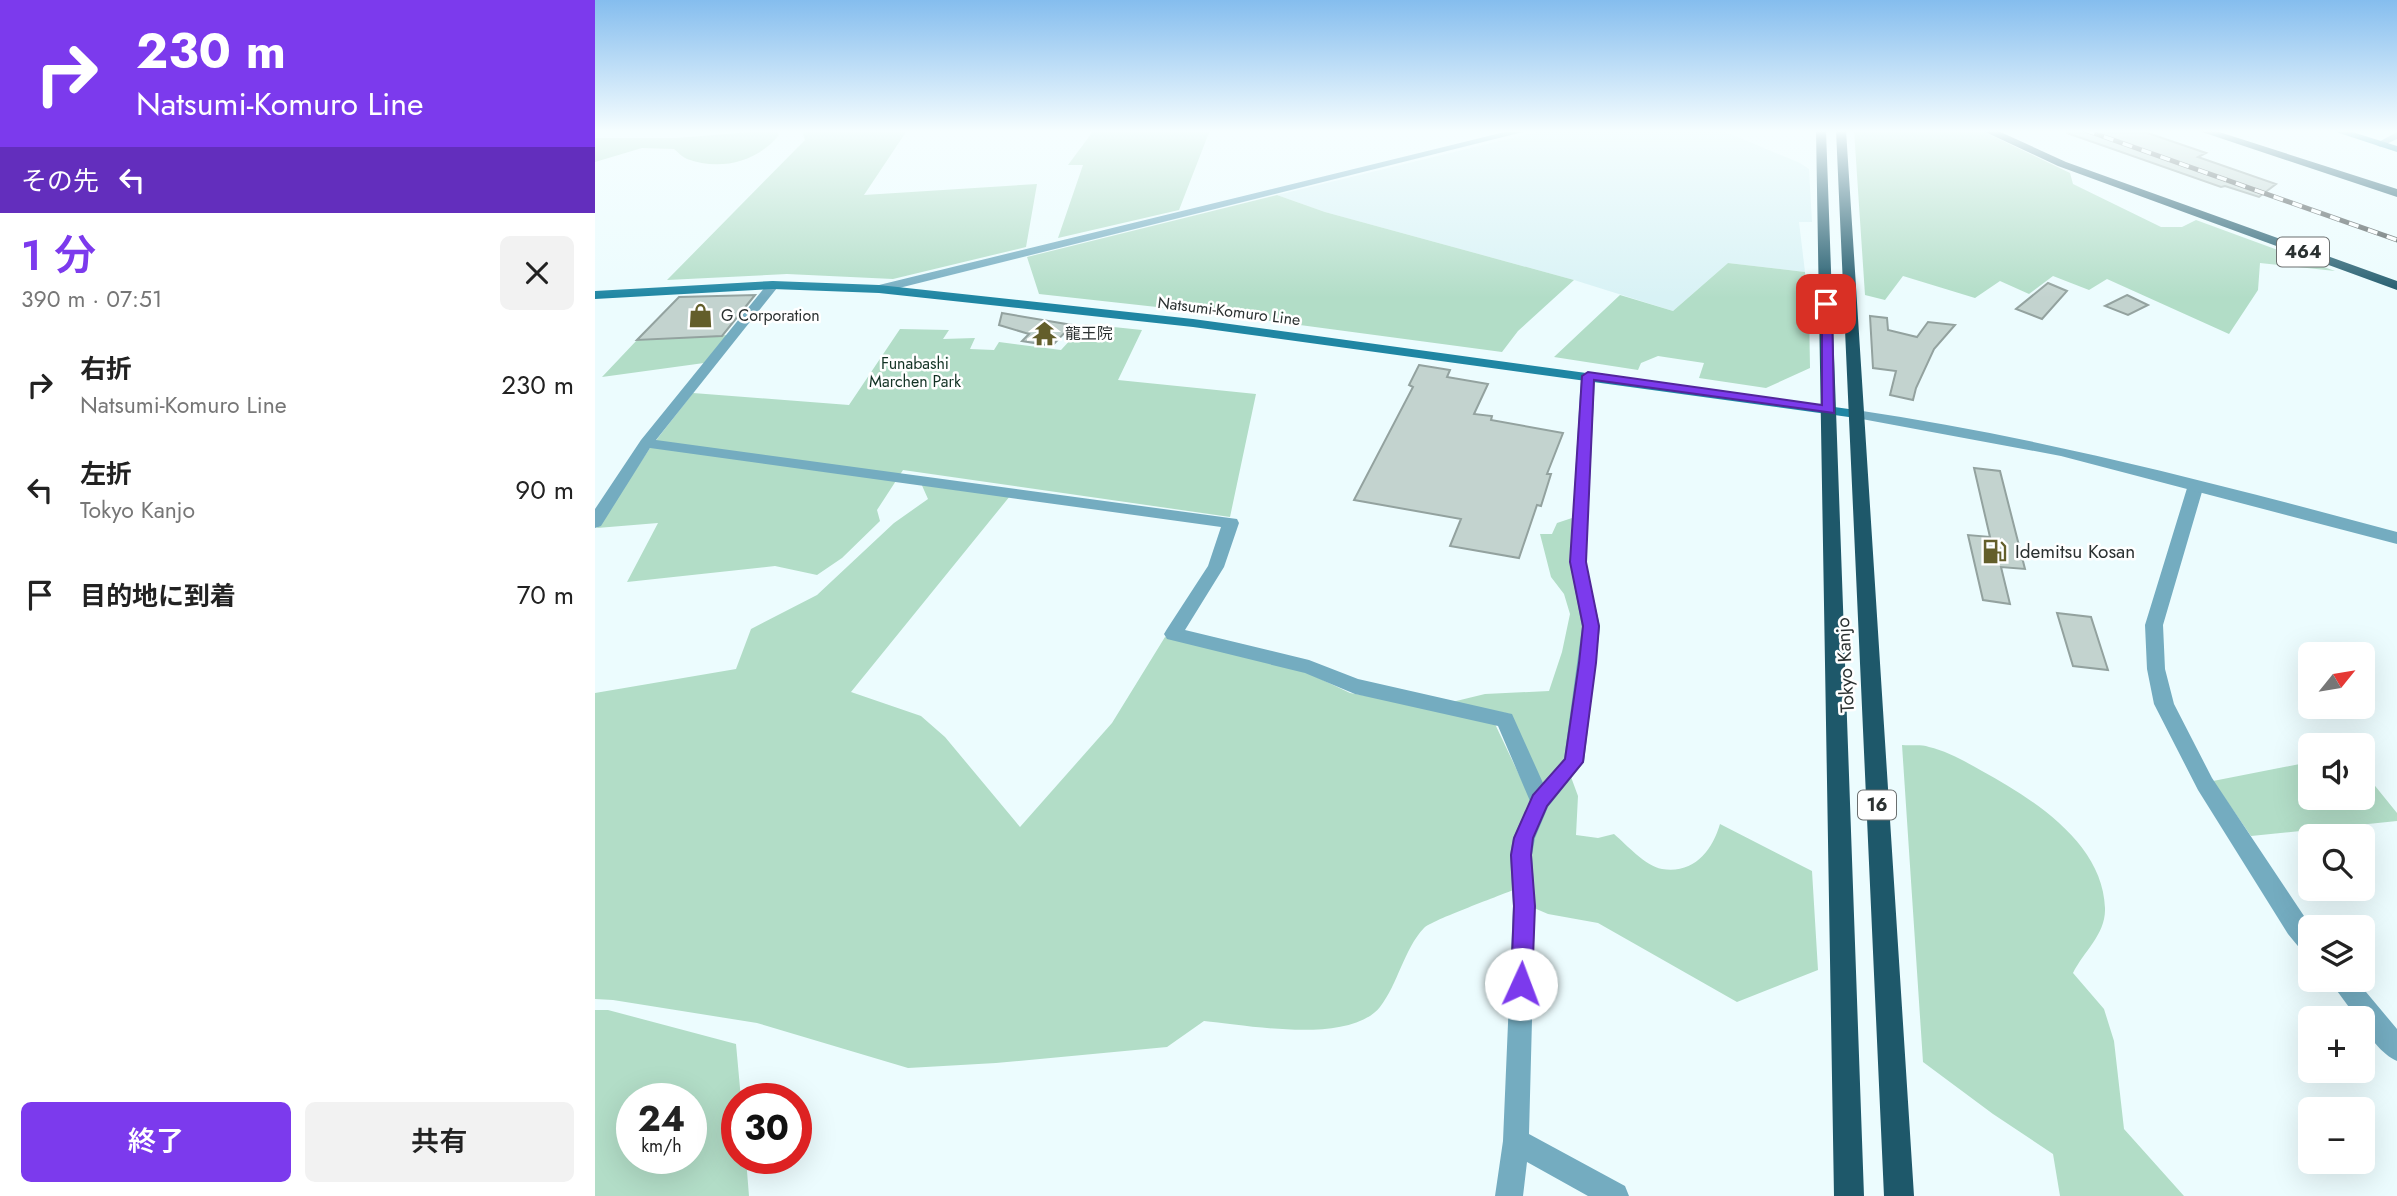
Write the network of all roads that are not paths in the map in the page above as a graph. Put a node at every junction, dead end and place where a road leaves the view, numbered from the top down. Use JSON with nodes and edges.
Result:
{"nodes":[{"id":1,"x":1300,"y":186,"type":"edge"},
{"id":2,"x":1823,"y":186,"type":"edge"},
{"id":3,"x":1844,"y":186,"type":"edge"},
{"id":4,"x":2124,"y":186,"type":"edge"},
{"id":5,"x":2375,"y":186,"type":"edge"},
{"id":6,"x":2397,"y":193,"type":"edge"},
{"id":7,"x":773,"y":285,"type":"junction"},
{"id":8,"x":2397,"y":286,"type":"edge"},
{"id":9,"x":879,"y":289,"type":"junction"},
{"id":10,"x":595,"y":295,"type":"edge"},
{"id":11,"x":1588,"y":376,"type":"junction"},
{"id":12,"x":1829,"y":410,"type":"junction"},
{"id":13,"x":1856,"y":414,"type":"junction"},
{"id":14,"x":646,"y":443,"type":"junction"},
{"id":15,"x":2196,"y":485,"type":"junction"},
{"id":16,"x":595,"y":522,"type":"edge"},
{"id":17,"x":2397,"y":538,"type":"edge"},
{"id":18,"x":1540,"y":801,"type":"junction"},
{"id":19,"x":2298,"y":928,"type":"edge"},
{"id":20,"x":2351,"y":992,"type":"edge"},
{"id":21,"x":2397,"y":1049,"type":"edge"},
{"id":22,"x":1516,"y":1141,"type":"junction"},
{"id":23,"x":1510,"y":1196,"type":"edge"},
{"id":24,"x":1615,"y":1196,"type":"edge"},
{"id":25,"x":1849,"y":1196,"type":"edge"},
{"id":26,"x":1899,"y":1196,"type":"edge"}],
"edges":[{"from":1,"to":9,"type":"street"},
{"from":2,"to":12,"type":"highway","name":"Tokyo Kanjo","number":"16"},
{"from":3,"to":13,"type":"highway","name":"Tokyo Kanjo","number":"16"},
{"from":4,"to":8,"type":"highway","number":"464"},
{"from":5,"to":6,"type":"highway"},
{"from":7,"to":9,"type":"main road","name":"Natsumi-Komuro Line"},
{"from":7,"to":10,"type":"main road","name":"Natsumi-Komuro Line"},
{"from":7,"to":14,"type":"street"},
{"from":9,"to":11,"type":"main road","name":"Natsumi-Komuro Line"},
{"from":11,"to":12,"type":"main road","name":"Natsumi-Komuro Line"},
{"from":11,"to":18,"type":"street"},
{"from":12,"to":13,"type":"main road","name":"Natsumi-Komuro Line"},
{"from":12,"to":25,"type":"highway","name":"Tokyo Kanjo","number":"16"},
{"from":13,"to":15,"type":"street"},
{"from":13,"to":26,"type":"highway","name":"Tokyo Kanjo","number":"16"},
{"from":14,"to":16,"type":"street"},
{"from":14,"to":18,"type":"street"},
{"from":15,"to":17,"type":"street"},
{"from":15,"to":19,"type":"street"},
{"from":18,"to":22,"type":"street"},
{"from":20,"to":21,"type":"street"},
{"from":22,"to":23,"type":"street"},
{"from":22,"to":24,"type":"street"}]}
